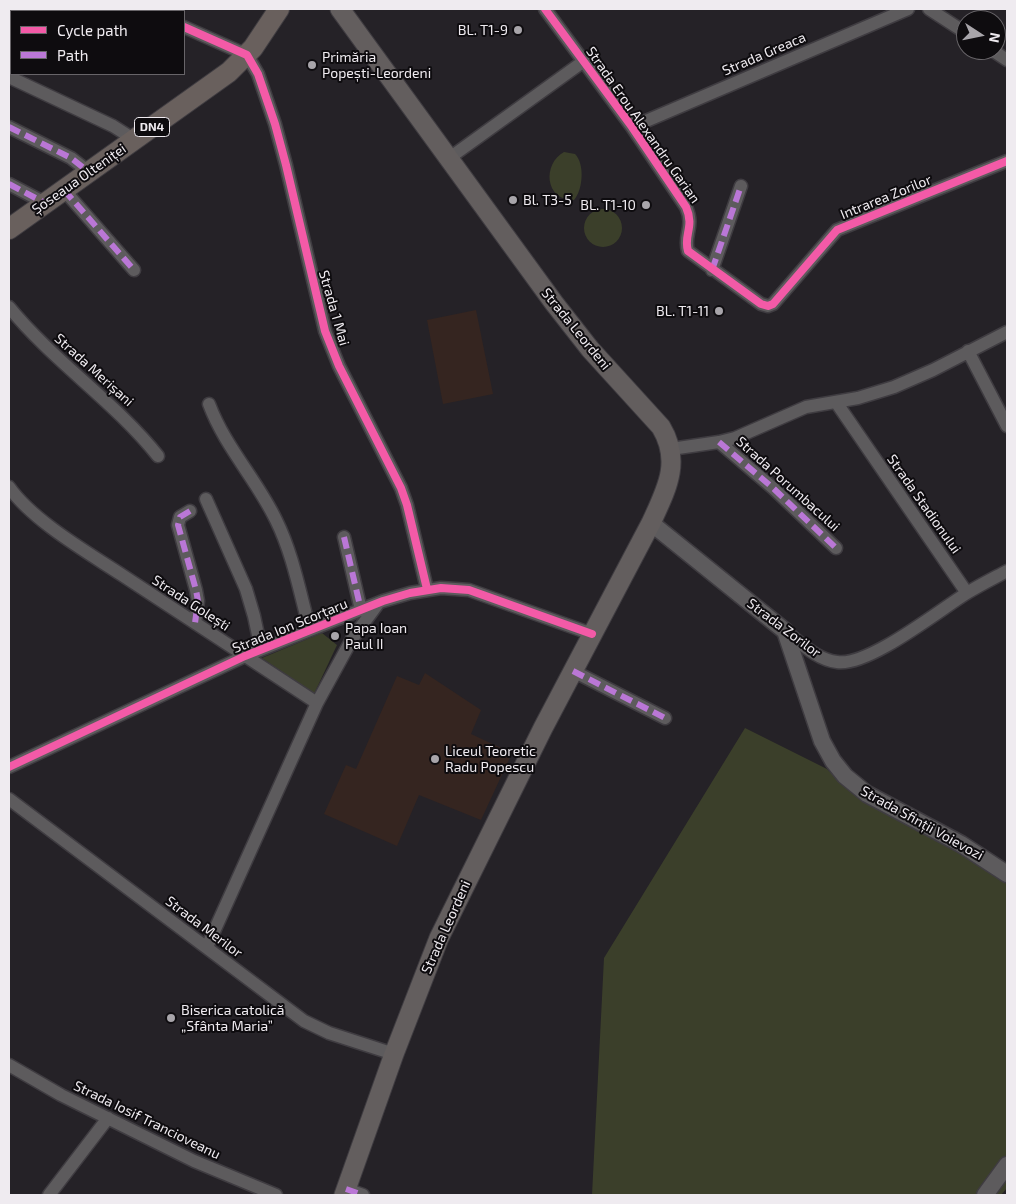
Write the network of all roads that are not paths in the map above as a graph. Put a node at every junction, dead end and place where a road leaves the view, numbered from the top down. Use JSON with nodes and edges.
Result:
{"nodes":[{"id":1,"x":279,"y":9,"type":"edge"},
{"id":2,"x":340,"y":9,"type":"edge"},
{"id":3,"x":545,"y":9,"type":"edge"},
{"id":4,"x":908,"y":9,"type":"edge"},
{"id":5,"x":929,"y":9,"type":"edge"},
{"id":6,"x":185,"y":27,"type":"edge"},
{"id":7,"x":956,"y":27,"type":"edge"},
{"id":8,"x":246,"y":55,"type":"junction"},
{"id":9,"x":584,"y":61,"type":"junction"},
{"id":10,"x":9,"y":77,"type":"edge"},
{"id":11,"x":9,"y":127,"type":"edge"},
{"id":12,"x":632,"y":127,"type":"junction"},
{"id":13,"x":135,"y":140,"type":"junction"},
{"id":14,"x":448,"y":160,"type":"junction"},
{"id":15,"x":1007,"y":161,"type":"edge"},
{"id":16,"x":89,"y":172,"type":"junction"},
{"id":17,"x":9,"y":184,"type":"edge"},
{"id":18,"x":741,"y":186,"type":"dead end"},
{"id":19,"x":64,"y":190,"type":"junction"},
{"id":20,"x":45,"y":203,"type":"junction"},
{"id":21,"x":9,"y":228,"type":"edge"},
{"id":22,"x":134,"y":270,"type":"dead end"},
{"id":23,"x":712,"y":270,"type":"junction"},
{"id":24,"x":773,"y":304,"type":"joint"},
{"id":25,"x":9,"y":307,"type":"edge"},
{"id":26,"x":1007,"y":332,"type":"edge"},
{"id":27,"x":968,"y":351,"type":"junction"},
{"id":28,"x":836,"y":402,"type":"junction"},
{"id":29,"x":209,"y":404,"type":"dead end"},
{"id":30,"x":1007,"y":426,"type":"edge"},
{"id":31,"x":719,"y":442,"type":"junction"},
{"id":32,"x":671,"y":449,"type":"junction"},
{"id":33,"x":158,"y":456,"type":"dead end"},
{"id":34,"x":9,"y":487,"type":"edge"},
{"id":35,"x":206,"y":500,"type":"dead end"},
{"id":36,"x":190,"y":511,"type":"dead end"},
{"id":37,"x":651,"y":523,"type":"junction"},
{"id":38,"x":344,"y":537,"type":"dead end"},
{"id":39,"x":836,"y":548,"type":"dead end"},
{"id":40,"x":1007,"y":571,"type":"edge"},
{"id":41,"x":427,"y":589,"type":"junction"},
{"id":42,"x":968,"y":593,"type":"junction"},
{"id":43,"x":378,"y":604,"type":"junction"},
{"id":44,"x":361,"y":610,"type":"junction"},
{"id":45,"x":195,"y":623,"type":"junction"},
{"id":46,"x":310,"y":630,"type":"junction"},
{"id":47,"x":786,"y":631,"type":"junction"},
{"id":48,"x":592,"y":634,"type":"junction"},
{"id":49,"x":261,"y":649,"type":"junction"},
{"id":50,"x":245,"y":656,"type":"junction"},
{"id":51,"x":574,"y":671,"type":"junction"},
{"id":52,"x":317,"y":703,"type":"junction"},
{"id":53,"x":665,"y":718,"type":"dead end"},
{"id":54,"x":9,"y":767,"type":"edge"},
{"id":55,"x":9,"y":799,"type":"edge"},
{"id":56,"x":1007,"y":874,"type":"edge"},
{"id":57,"x":207,"y":947,"type":"junction"},
{"id":58,"x":394,"y":1054,"type":"junction"},
{"id":59,"x":9,"y":1065,"type":"edge"},
{"id":60,"x":108,"y":1118,"type":"junction"},
{"id":61,"x":1007,"y":1165,"type":"edge"},
{"id":62,"x":351,"y":1193,"type":"edge"},
{"id":63,"x":49,"y":1195,"type":"edge"},
{"id":64,"x":276,"y":1195,"type":"edge"},
{"id":65,"x":985,"y":1195,"type":"edge"}],
"edges":[{"from":1,"to":8,"type":"main road","name":"Șoseaua Olteniței","number":"DN4"},
{"from":2,"to":14,"type":"main road","name":"Strada Leordeni"},
{"from":3,"to":9,"type":"street","name":"Strada Erou Alexandru Garian"},
{"from":4,"to":12,"type":"street","name":"Strada Greaca"},
{"from":5,"to":7,"type":"street"},
{"from":6,"to":8,"type":"street"},
{"from":8,"to":13,"type":"main road","name":"Șoseaua Olteniței","number":"DN4"},
{"from":8,"to":41,"type":"street","name":"Strada 1 Mai"},
{"from":9,"to":12,"type":"street","name":"Strada Erou Alexandru Garian"},
{"from":9,"to":14,"type":"street"},
{"from":10,"to":13,"type":"street"},
{"from":11,"to":16,"type":"street"},
{"from":12,"to":23,"type":"street","name":"Strada Erou Alexandru Garian"},
{"from":13,"to":16,"type":"main road","name":"Șoseaua Olteniței","number":"DN4"},
{"from":14,"to":32,"type":"main road","name":"Strada Leordeni"},
{"from":15,"to":24,"type":"street","name":"Intrarea Zorilor"},
{"from":16,"to":19,"type":"main road","name":"Șoseaua Olteniței","number":"DN4"},
{"from":17,"to":20,"type":"street"},
{"from":18,"to":23,"type":"street"},
{"from":19,"to":20,"type":"main road","name":"Șoseaua Olteniței","number":"DN4"},
{"from":19,"to":22,"type":"street"},
{"from":20,"to":21,"type":"main road","name":"Șoseaua Olteniței","number":"DN4"},
{"from":23,"to":24,"type":"street","name":"Strada Erou Alexandru Garian"},
{"from":25,"to":33,"type":"street","name":"Strada Merișani"},
{"from":26,"to":27,"type":"street"},
{"from":27,"to":28,"type":"street"},
{"from":27,"to":30,"type":"street"},
{"from":28,"to":31,"type":"street","name":"Strada Porumbacului"},
{"from":28,"to":42,"type":"street","name":"Strada Stadionului"},
{"from":29,"to":46,"type":"street","name":"Strada Ion Scorțaru"},
{"from":31,"to":32,"type":"street","name":"Strada Porumbacului"},
{"from":31,"to":39,"type":"street","name":"Strada Porumbacului"},
{"from":32,"to":37,"type":"main road","name":"Strada Leordeni"},
{"from":34,"to":45,"type":"street","name":"Strada Golești"},
{"from":35,"to":49,"type":"street"},
{"from":36,"to":45,"type":"street"},
{"from":37,"to":47,"type":"street","name":"Strada Zorilor"},
{"from":37,"to":48,"type":"main road","name":"Strada Leordeni"},
{"from":38,"to":44,"type":"street"},
{"from":40,"to":42,"type":"street","name":"Strada Zorilor"},
{"from":41,"to":43,"type":"street","name":"Strada Ion Scorțaru"},
{"from":41,"to":48,"type":"street","name":"Strada Ion Scorțaru"},
{"from":42,"to":47,"type":"street","name":"Strada Zorilor"},
{"from":43,"to":44,"type":"street","name":"Strada Ion Scorțaru"},
{"from":43,"to":52,"type":"street","name":"Strada Ion Scorțaru"},
{"from":44,"to":46,"type":"street","name":"Strada Ion Scorțaru"},
{"from":45,"to":50,"type":"street","name":"Strada Golești"},
{"from":46,"to":49,"type":"street","name":"Strada Ion Scorțaru"},
{"from":47,"to":56,"type":"street","name":"Strada Sfinții Voievozi"},
{"from":48,"to":51,"type":"main road","name":"Strada Leordeni"},
{"from":49,"to":50,"type":"street","name":"Strada Ion Scorțaru"},
{"from":50,"to":52,"type":"street","name":"Strada Golești"},
{"from":50,"to":54,"type":"street","name":"Strada Ion Scorțaru"},
{"from":51,"to":53,"type":"street"},
{"from":51,"to":58,"type":"main road","name":"Strada Leordeni"},
{"from":52,"to":57,"type":"street"},
{"from":55,"to":57,"type":"street","name":"Strada Merilor"},
{"from":57,"to":58,"type":"street","name":"Strada Merilor"},
{"from":58,"to":62,"type":"main road","name":"Strada Leordeni"},
{"from":59,"to":60,"type":"street","name":"Strada Iosif Trancioveanu"},
{"from":60,"to":63,"type":"street"},
{"from":60,"to":64,"type":"street","name":"Strada Iosif Trancioveanu"},
{"from":61,"to":65,"type":"street"}]}
